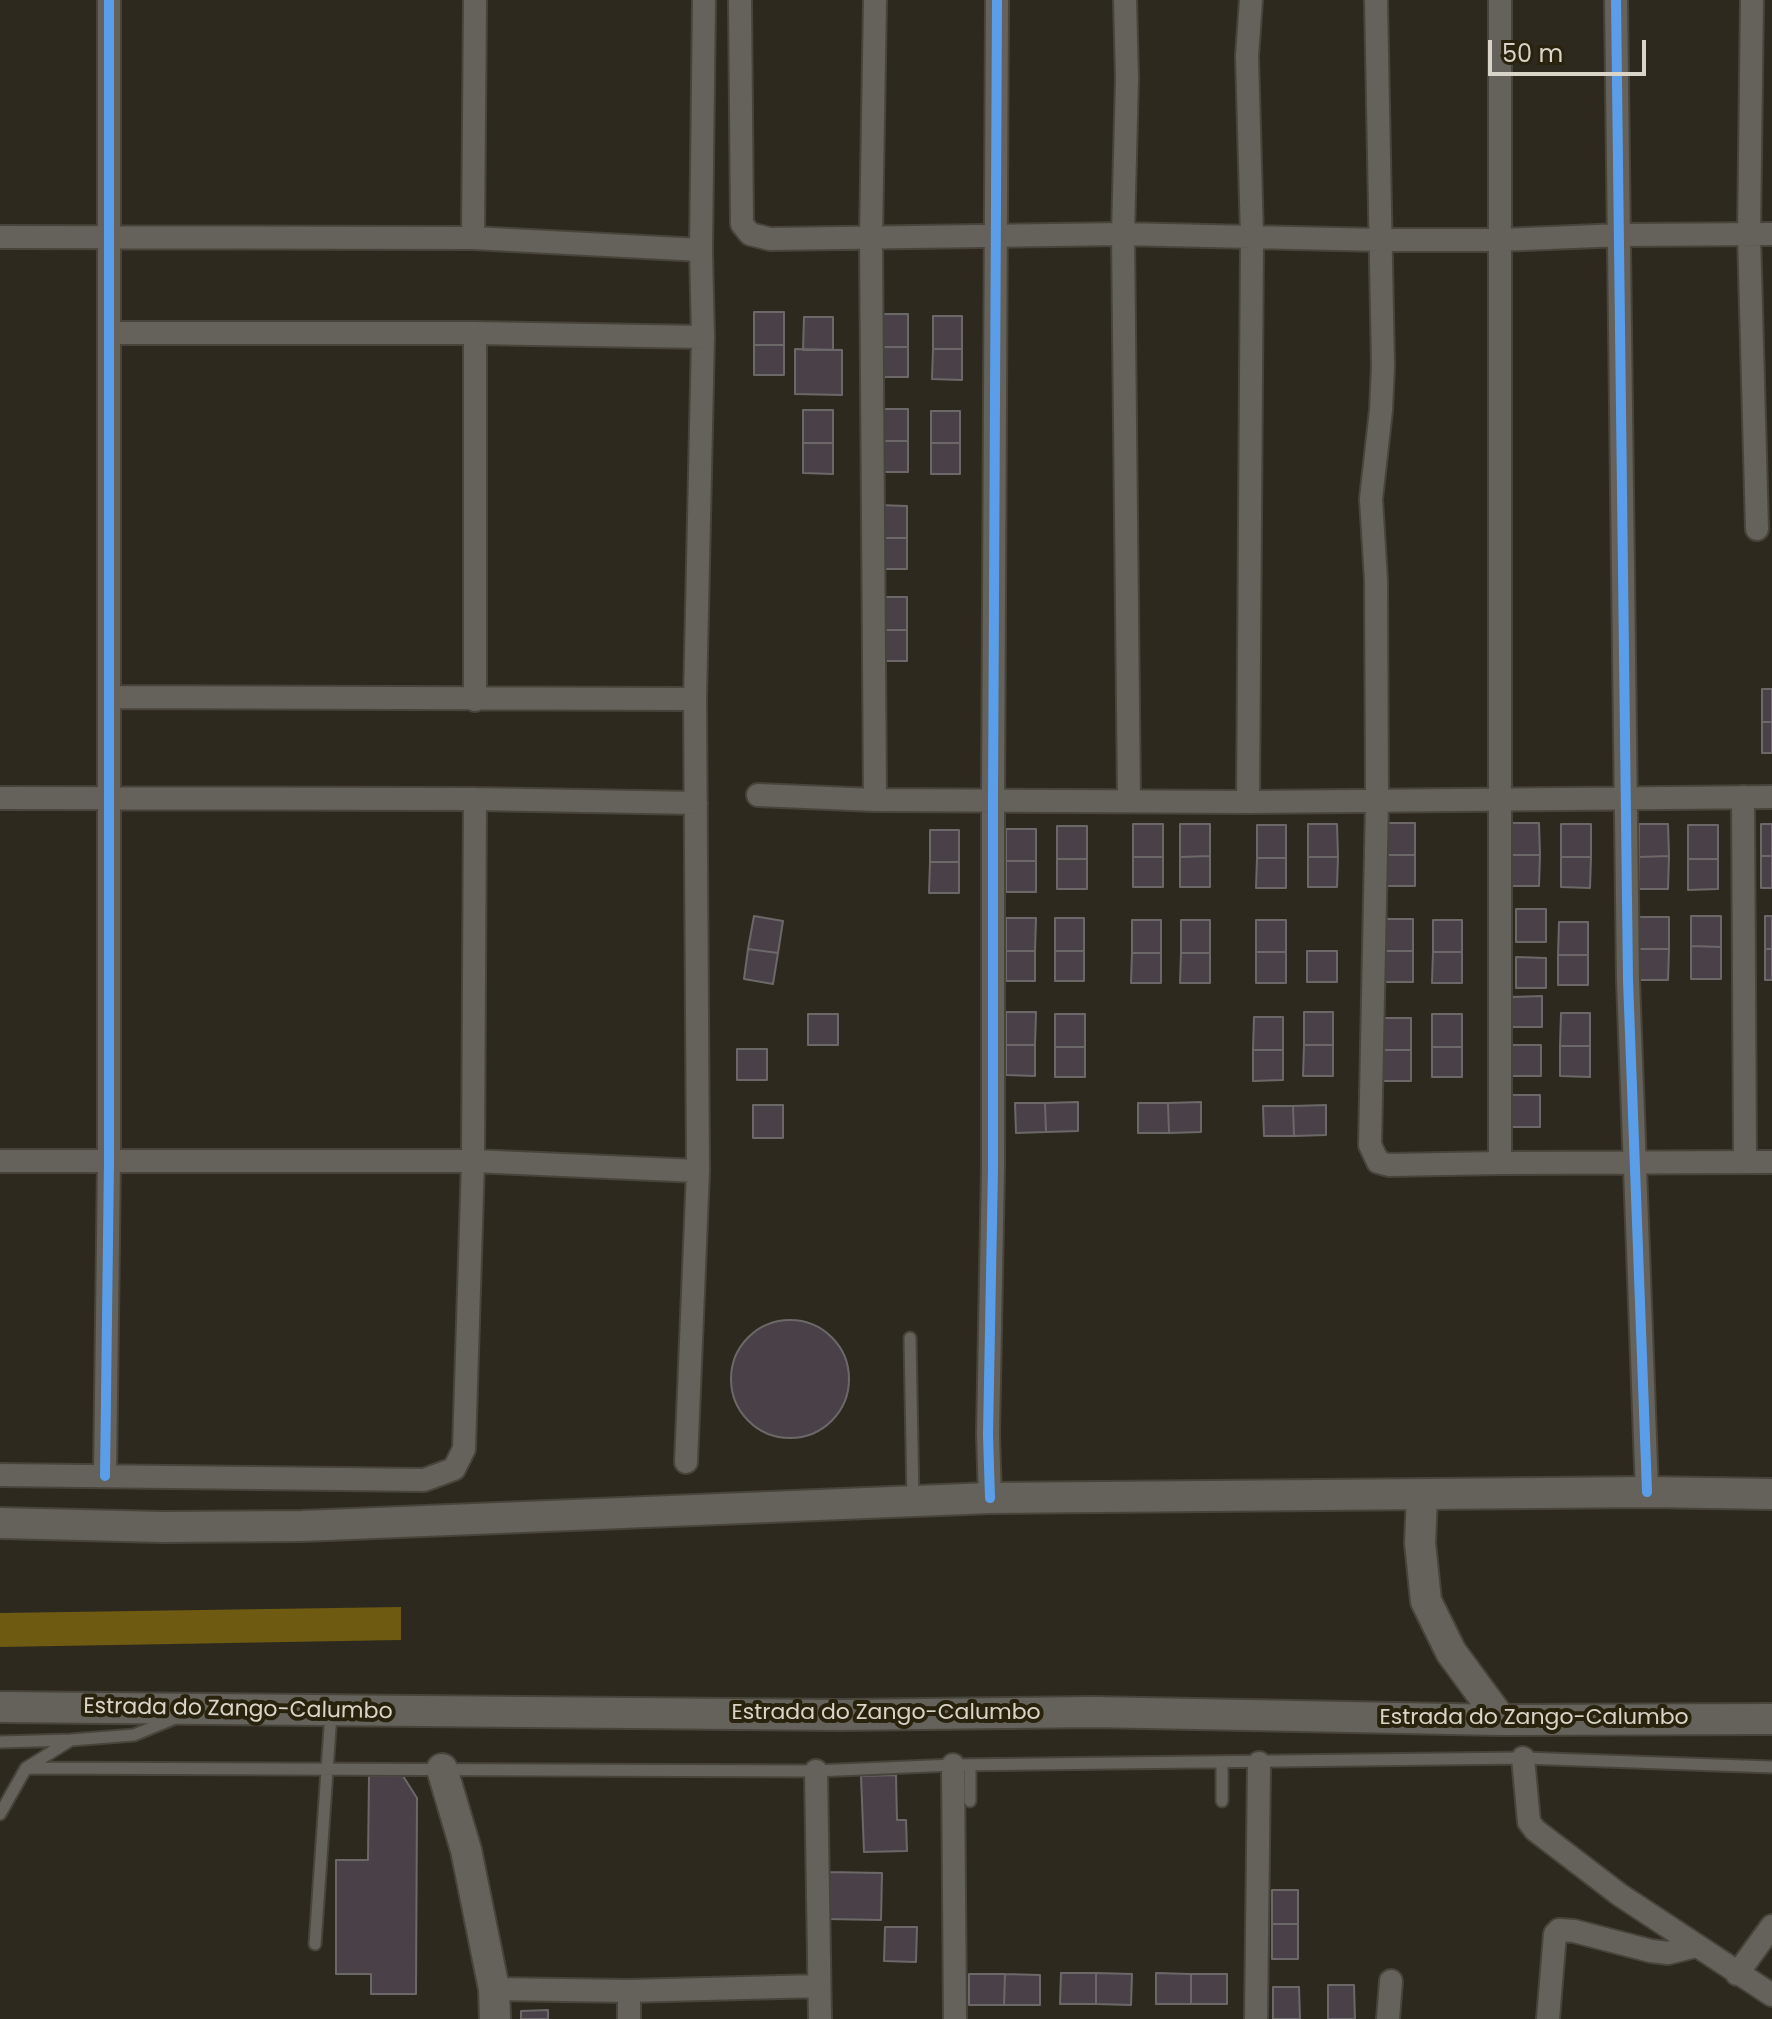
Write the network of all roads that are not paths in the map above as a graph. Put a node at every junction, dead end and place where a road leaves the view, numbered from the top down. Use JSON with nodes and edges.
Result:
{"nodes":[{"id":1,"x":109,"y":0,"type":"edge"},
{"id":2,"x":475,"y":0,"type":"edge"},
{"id":3,"x":704,"y":0,"type":"edge"},
{"id":4,"x":740,"y":0,"type":"edge"},
{"id":5,"x":875,"y":0,"type":"edge"},
{"id":6,"x":997,"y":0,"type":"edge"},
{"id":7,"x":1125,"y":0,"type":"edge"},
{"id":8,"x":1251,"y":0,"type":"edge"},
{"id":9,"x":1376,"y":0,"type":"edge"},
{"id":10,"x":1500,"y":0,"type":"edge"},
{"id":11,"x":1616,"y":0,"type":"edge"},
{"id":12,"x":1752,"y":0,"type":"edge"},
{"id":13,"x":995,"y":234,"type":"junction"},
{"id":14,"x":1123,"y":234,"type":"junction"},
{"id":15,"x":1749,"y":234,"type":"junction"},
{"id":16,"x":1772,"y":234,"type":"edge"},
{"id":17,"x":1621,"y":235,"type":"junction"},
{"id":18,"x":0,"y":237,"type":"edge"},
{"id":19,"x":1252,"y":237,"type":"junction"},
{"id":20,"x":109,"y":238,"type":"junction"},
{"id":21,"x":473,"y":238,"type":"junction"},
{"id":22,"x":871,"y":238,"type":"junction"},
{"id":23,"x":1380,"y":240,"type":"junction"},
{"id":24,"x":1500,"y":240,"type":"junction"},
{"id":25,"x":701,"y":250,"type":"junction"},
{"id":26,"x":110,"y":333,"type":"junction"},
{"id":27,"x":475,"y":333,"type":"junction"},
{"id":28,"x":703,"y":337,"type":"junction"},
{"id":29,"x":1757,"y":529,"type":"dead end"},
{"id":30,"x":109,"y":697,"type":"junction"},
{"id":31,"x":695,"y":699,"type":"junction"},
{"id":32,"x":475,"y":700,"type":"junction"},
{"id":33,"x":758,"y":795,"type":"dead end"},
{"id":34,"x":1626,"y":797,"type":"junction"},
{"id":35,"x":1743,"y":797,"type":"junction"},
{"id":36,"x":1772,"y":797,"type":"edge"},
{"id":37,"x":0,"y":798,"type":"edge"},
{"id":38,"x":108,"y":799,"type":"junction"},
{"id":39,"x":475,"y":799,"type":"junction"},
{"id":40,"x":875,"y":800,"type":"junction"},
{"id":41,"x":1129,"y":800,"type":"junction"},
{"id":42,"x":1501,"y":800,"type":"junction"},
{"id":43,"x":993,"y":801,"type":"junction"},
{"id":44,"x":1377,"y":801,"type":"junction"},
{"id":45,"x":1248,"y":802,"type":"junction"},
{"id":46,"x":696,"y":803,"type":"junction"},
{"id":47,"x":0,"y":1161,"type":"edge"},
{"id":48,"x":109,"y":1161,"type":"junction"},
{"id":49,"x":473,"y":1161,"type":"junction"},
{"id":50,"x":1635,"y":1161,"type":"junction"},
{"id":51,"x":1745,"y":1162,"type":"junction"},
{"id":52,"x":1772,"y":1162,"type":"edge"},
{"id":53,"x":1500,"y":1163,"type":"junction"},
{"id":54,"x":698,"y":1171,"type":"junction"},
{"id":55,"x":910,"y":1338,"type":"dead end"},
{"id":56,"x":686,"y":1462,"type":"dead end"},
{"id":57,"x":0,"y":1475,"type":"edge"},
{"id":58,"x":105,"y":1476,"type":"junction"},
{"id":59,"x":1647,"y":1492,"type":"junction"},
{"id":60,"x":1772,"y":1494,"type":"edge"},
{"id":61,"x":1422,"y":1496,"type":"junction"},
{"id":62,"x":990,"y":1498,"type":"junction"},
{"id":63,"x":913,"y":1502,"type":"junction"},
{"id":64,"x":0,"y":1523,"type":"edge"},
{"id":65,"x":0,"y":1707,"type":"edge"},
{"id":66,"x":196,"y":1710,"type":"junction"},
{"id":67,"x":331,"y":1711,"type":"junction"},
{"id":68,"x":1772,"y":1719,"type":"edge"},
{"id":69,"x":1501,"y":1720,"type":"junction"},
{"id":70,"x":71,"y":1740,"type":"junction"},
{"id":71,"x":0,"y":1742,"type":"edge"},
{"id":72,"x":1523,"y":1758,"type":"junction"},
{"id":73,"x":1222,"y":1763,"type":"junction"},
{"id":74,"x":1259,"y":1763,"type":"junction"},
{"id":75,"x":962,"y":1765,"type":"junction"},
{"id":76,"x":1772,"y":1767,"type":"edge"},
{"id":77,"x":26,"y":1768,"type":"junction"},
{"id":78,"x":442,"y":1769,"type":"junction"},
{"id":79,"x":327,"y":1770,"type":"junction"},
{"id":80,"x":816,"y":1771,"type":"junction"},
{"id":81,"x":970,"y":1801,"type":"dead end"},
{"id":82,"x":1222,"y":1801,"type":"dead end"},
{"id":83,"x":0,"y":1814,"type":"edge"},
{"id":84,"x":1772,"y":1926,"type":"edge"},
{"id":85,"x":315,"y":1944,"type":"dead end"},
{"id":86,"x":1696,"y":1946,"type":"junction"},
{"id":87,"x":1737,"y":1974,"type":"junction"},
{"id":88,"x":1391,"y":1981,"type":"dead end"},
{"id":89,"x":819,"y":1986,"type":"junction"},
{"id":90,"x":629,"y":1991,"type":"junction"},
{"id":91,"x":1772,"y":1995,"type":"edge"},
{"id":92,"x":494,"y":2004,"type":"edge"},
{"id":93,"x":629,"y":2019,"type":"edge"},
{"id":94,"x":820,"y":2019,"type":"edge"},
{"id":95,"x":955,"y":2019,"type":"edge"},
{"id":96,"x":1256,"y":2019,"type":"edge"},
{"id":97,"x":1388,"y":2019,"type":"edge"},
{"id":98,"x":1548,"y":2019,"type":"edge"}],
"edges":[{"from":1,"to":20,"type":"street"},
{"from":2,"to":21,"type":"street"},
{"from":3,"to":25,"type":"street"},
{"from":4,"to":22,"type":"street"},
{"from":5,"to":22,"type":"street"},
{"from":6,"to":13,"type":"street"},
{"from":7,"to":14,"type":"street"},
{"from":8,"to":19,"type":"street"},
{"from":9,"to":23,"type":"street"},
{"from":10,"to":24,"type":"street"},
{"from":11,"to":17,"type":"street"},
{"from":12,"to":15,"type":"street"},
{"from":13,"to":14,"type":"street"},
{"from":13,"to":22,"type":"street"},
{"from":13,"to":43,"type":"street"},
{"from":14,"to":19,"type":"street"},
{"from":14,"to":41,"type":"street"},
{"from":15,"to":16,"type":"street"},
{"from":15,"to":17,"type":"street"},
{"from":15,"to":29,"type":"street"},
{"from":17,"to":24,"type":"street"},
{"from":17,"to":34,"type":"street"},
{"from":18,"to":20,"type":"street"},
{"from":19,"to":23,"type":"street"},
{"from":19,"to":45,"type":"street"},
{"from":20,"to":21,"type":"street"},
{"from":20,"to":26,"type":"street"},
{"from":21,"to":25,"type":"street"},
{"from":22,"to":40,"type":"street"},
{"from":23,"to":24,"type":"street"},
{"from":23,"to":44,"type":"street"},
{"from":24,"to":42,"type":"street"},
{"from":25,"to":28,"type":"street"},
{"from":26,"to":27,"type":"street"},
{"from":26,"to":30,"type":"street"},
{"from":27,"to":28,"type":"street"},
{"from":27,"to":32,"type":"street"},
{"from":28,"to":31,"type":"street"},
{"from":30,"to":32,"type":"street"},
{"from":30,"to":38,"type":"street"},
{"from":31,"to":32,"type":"street"},
{"from":31,"to":46,"type":"street"},
{"from":33,"to":40,"type":"street"},
{"from":34,"to":35,"type":"street"},
{"from":34,"to":42,"type":"street"},
{"from":34,"to":50,"type":"street"},
{"from":35,"to":36,"type":"street"},
{"from":35,"to":51,"type":"street"},
{"from":37,"to":38,"type":"street"},
{"from":38,"to":39,"type":"street"},
{"from":38,"to":48,"type":"street"},
{"from":39,"to":46,"type":"street"},
{"from":39,"to":49,"type":"street"},
{"from":40,"to":43,"type":"street"},
{"from":41,"to":43,"type":"street"},
{"from":41,"to":45,"type":"street"},
{"from":42,"to":44,"type":"street"},
{"from":42,"to":53,"type":"street"},
{"from":43,"to":62,"type":"street"},
{"from":44,"to":45,"type":"street"},
{"from":44,"to":53,"type":"street"},
{"from":46,"to":54,"type":"street"},
{"from":47,"to":48,"type":"street"},
{"from":48,"to":49,"type":"street"},
{"from":48,"to":58,"type":"street"},
{"from":49,"to":54,"type":"street"},
{"from":49,"to":58,"type":"street"},
{"from":50,"to":51,"type":"street"},
{"from":50,"to":53,"type":"street"},
{"from":50,"to":59,"type":"street"},
{"from":51,"to":52,"type":"street"},
{"from":54,"to":56,"type":"street"},
{"from":55,"to":63,"type":"lane"},
{"from":57,"to":58,"type":"street"},
{"from":59,"to":60,"type":"main road"},
{"from":59,"to":61,"type":"main road"},
{"from":61,"to":62,"type":"main road"},
{"from":61,"to":69,"type":"main road"},
{"from":62,"to":63,"type":"main road"},
{"from":63,"to":64,"type":"main road"},
{"from":65,"to":66,"type":"main road","name":"Estrada do Zango-Calumbo"},
{"from":66,"to":67,"type":"main road","name":"Estrada do Zango-Calumbo"},
{"from":66,"to":70,"type":"lane"},
{"from":67,"to":69,"type":"main road","name":"Estrada do Zango-Calumbo"},
{"from":67,"to":79,"type":"lane"},
{"from":68,"to":69,"type":"main road","name":"Estrada do Zango-Calumbo"},
{"from":70,"to":71,"type":"lane"},
{"from":70,"to":77,"type":"lane"},
{"from":72,"to":74,"type":"lane"},
{"from":72,"to":76,"type":"lane"},
{"from":72,"to":86,"type":"street"},
{"from":73,"to":74,"type":"lane"},
{"from":73,"to":75,"type":"lane"},
{"from":73,"to":82,"type":"lane"},
{"from":74,"to":96,"type":"street"},
{"from":75,"to":80,"type":"lane"},
{"from":75,"to":81,"type":"lane"},
{"from":75,"to":95,"type":"street"},
{"from":77,"to":79,"type":"lane"},
{"from":77,"to":83,"type":"lane"},
{"from":78,"to":79,"type":"lane"},
{"from":78,"to":80,"type":"lane"},
{"from":78,"to":92,"type":"main road"},
{"from":79,"to":85,"type":"lane"},
{"from":80,"to":89,"type":"street"},
{"from":84,"to":87,"type":"street"},
{"from":86,"to":87,"type":"street"},
{"from":86,"to":98,"type":"street"},
{"from":87,"to":91,"type":"street"},
{"from":88,"to":97,"type":"street"},
{"from":89,"to":90,"type":"street"},
{"from":89,"to":94,"type":"street"},
{"from":90,"to":92,"type":"street"},
{"from":90,"to":93,"type":"street"}]}
